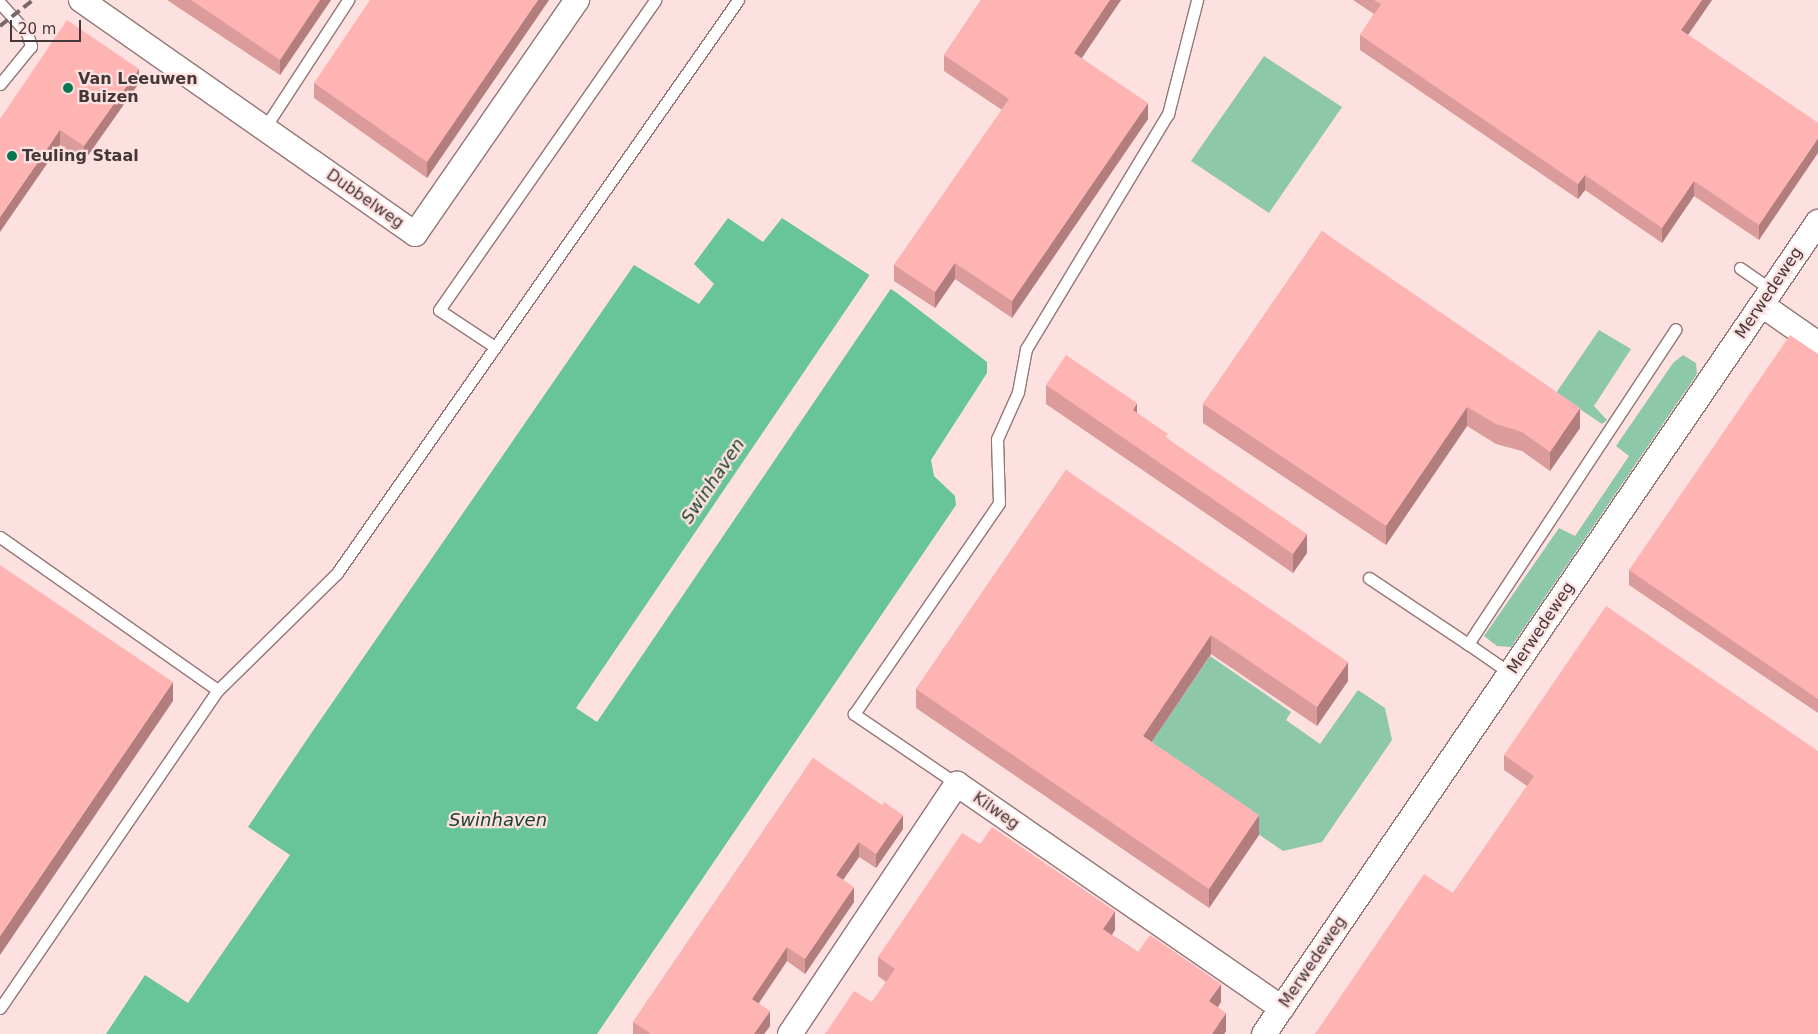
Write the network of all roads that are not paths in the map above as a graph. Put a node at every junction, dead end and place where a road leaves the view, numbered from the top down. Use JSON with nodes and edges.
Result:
{"nodes":[{"id":1,"x":81,"y":0,"type":"edge"},
{"id":2,"x":348,"y":0,"type":"edge"},
{"id":3,"x":577,"y":0,"type":"edge"},
{"id":4,"x":655,"y":0,"type":"edge"},
{"id":5,"x":738,"y":0,"type":"edge"},
{"id":6,"x":1197,"y":0,"type":"edge"},
{"id":7,"x":0,"y":4,"type":"edge"},
{"id":8,"x":0,"y":84,"type":"edge"},
{"id":9,"x":264,"y":128,"type":"junction"},
{"id":10,"x":1818,"y":222,"type":"edge"},
{"id":11,"x":1740,"y":268,"type":"dead end"},
{"id":12,"x":1767,"y":297,"type":"junction"},
{"id":13,"x":1676,"y":329,"type":"dead end"},
{"id":14,"x":1818,"y":344,"type":"edge"},
{"id":15,"x":495,"y":347,"type":"junction"},
{"id":16,"x":0,"y":537,"type":"edge"},
{"id":17,"x":1369,"y":578,"type":"dead end"},
{"id":18,"x":1468,"y":644,"type":"junction"},
{"id":19,"x":1510,"y":673,"type":"junction"},
{"id":20,"x":218,"y":690,"type":"junction"},
{"id":21,"x":957,"y":784,"type":"junction"},
{"id":22,"x":0,"y":1008,"type":"edge"},
{"id":23,"x":1282,"y":1008,"type":"junction"},
{"id":24,"x":790,"y":1034,"type":"edge"},
{"id":25,"x":1264,"y":1034,"type":"edge"}],
"edges":[{"from":1,"to":9,"type":"street","name":"Dubbelweg"},
{"from":2,"to":9,"type":"lane"},
{"from":3,"to":9,"type":"street","name":"Dubbelweg"},
{"from":4,"to":15,"type":"lane"},
{"from":5,"to":15,"type":"lane"},
{"from":6,"to":21,"type":"lane"},
{"from":7,"to":8,"type":"lane"},
{"from":10,"to":12,"type":"street","name":"Merwedeweg"},
{"from":11,"to":12,"type":"lane"},
{"from":12,"to":14,"type":"street"},
{"from":12,"to":19,"type":"street","name":"Merwedeweg"},
{"from":13,"to":18,"type":"lane"},
{"from":15,"to":20,"type":"lane"},
{"from":16,"to":20,"type":"lane"},
{"from":17,"to":18,"type":"lane"},
{"from":18,"to":19,"type":"lane"},
{"from":19,"to":23,"type":"street","name":"Merwedeweg"},
{"from":20,"to":22,"type":"lane"},
{"from":21,"to":23,"type":"street","name":"Kilweg"},
{"from":21,"to":24,"type":"street","name":"Kilweg"},
{"from":23,"to":25,"type":"street","name":"Merwedeweg"}]}
